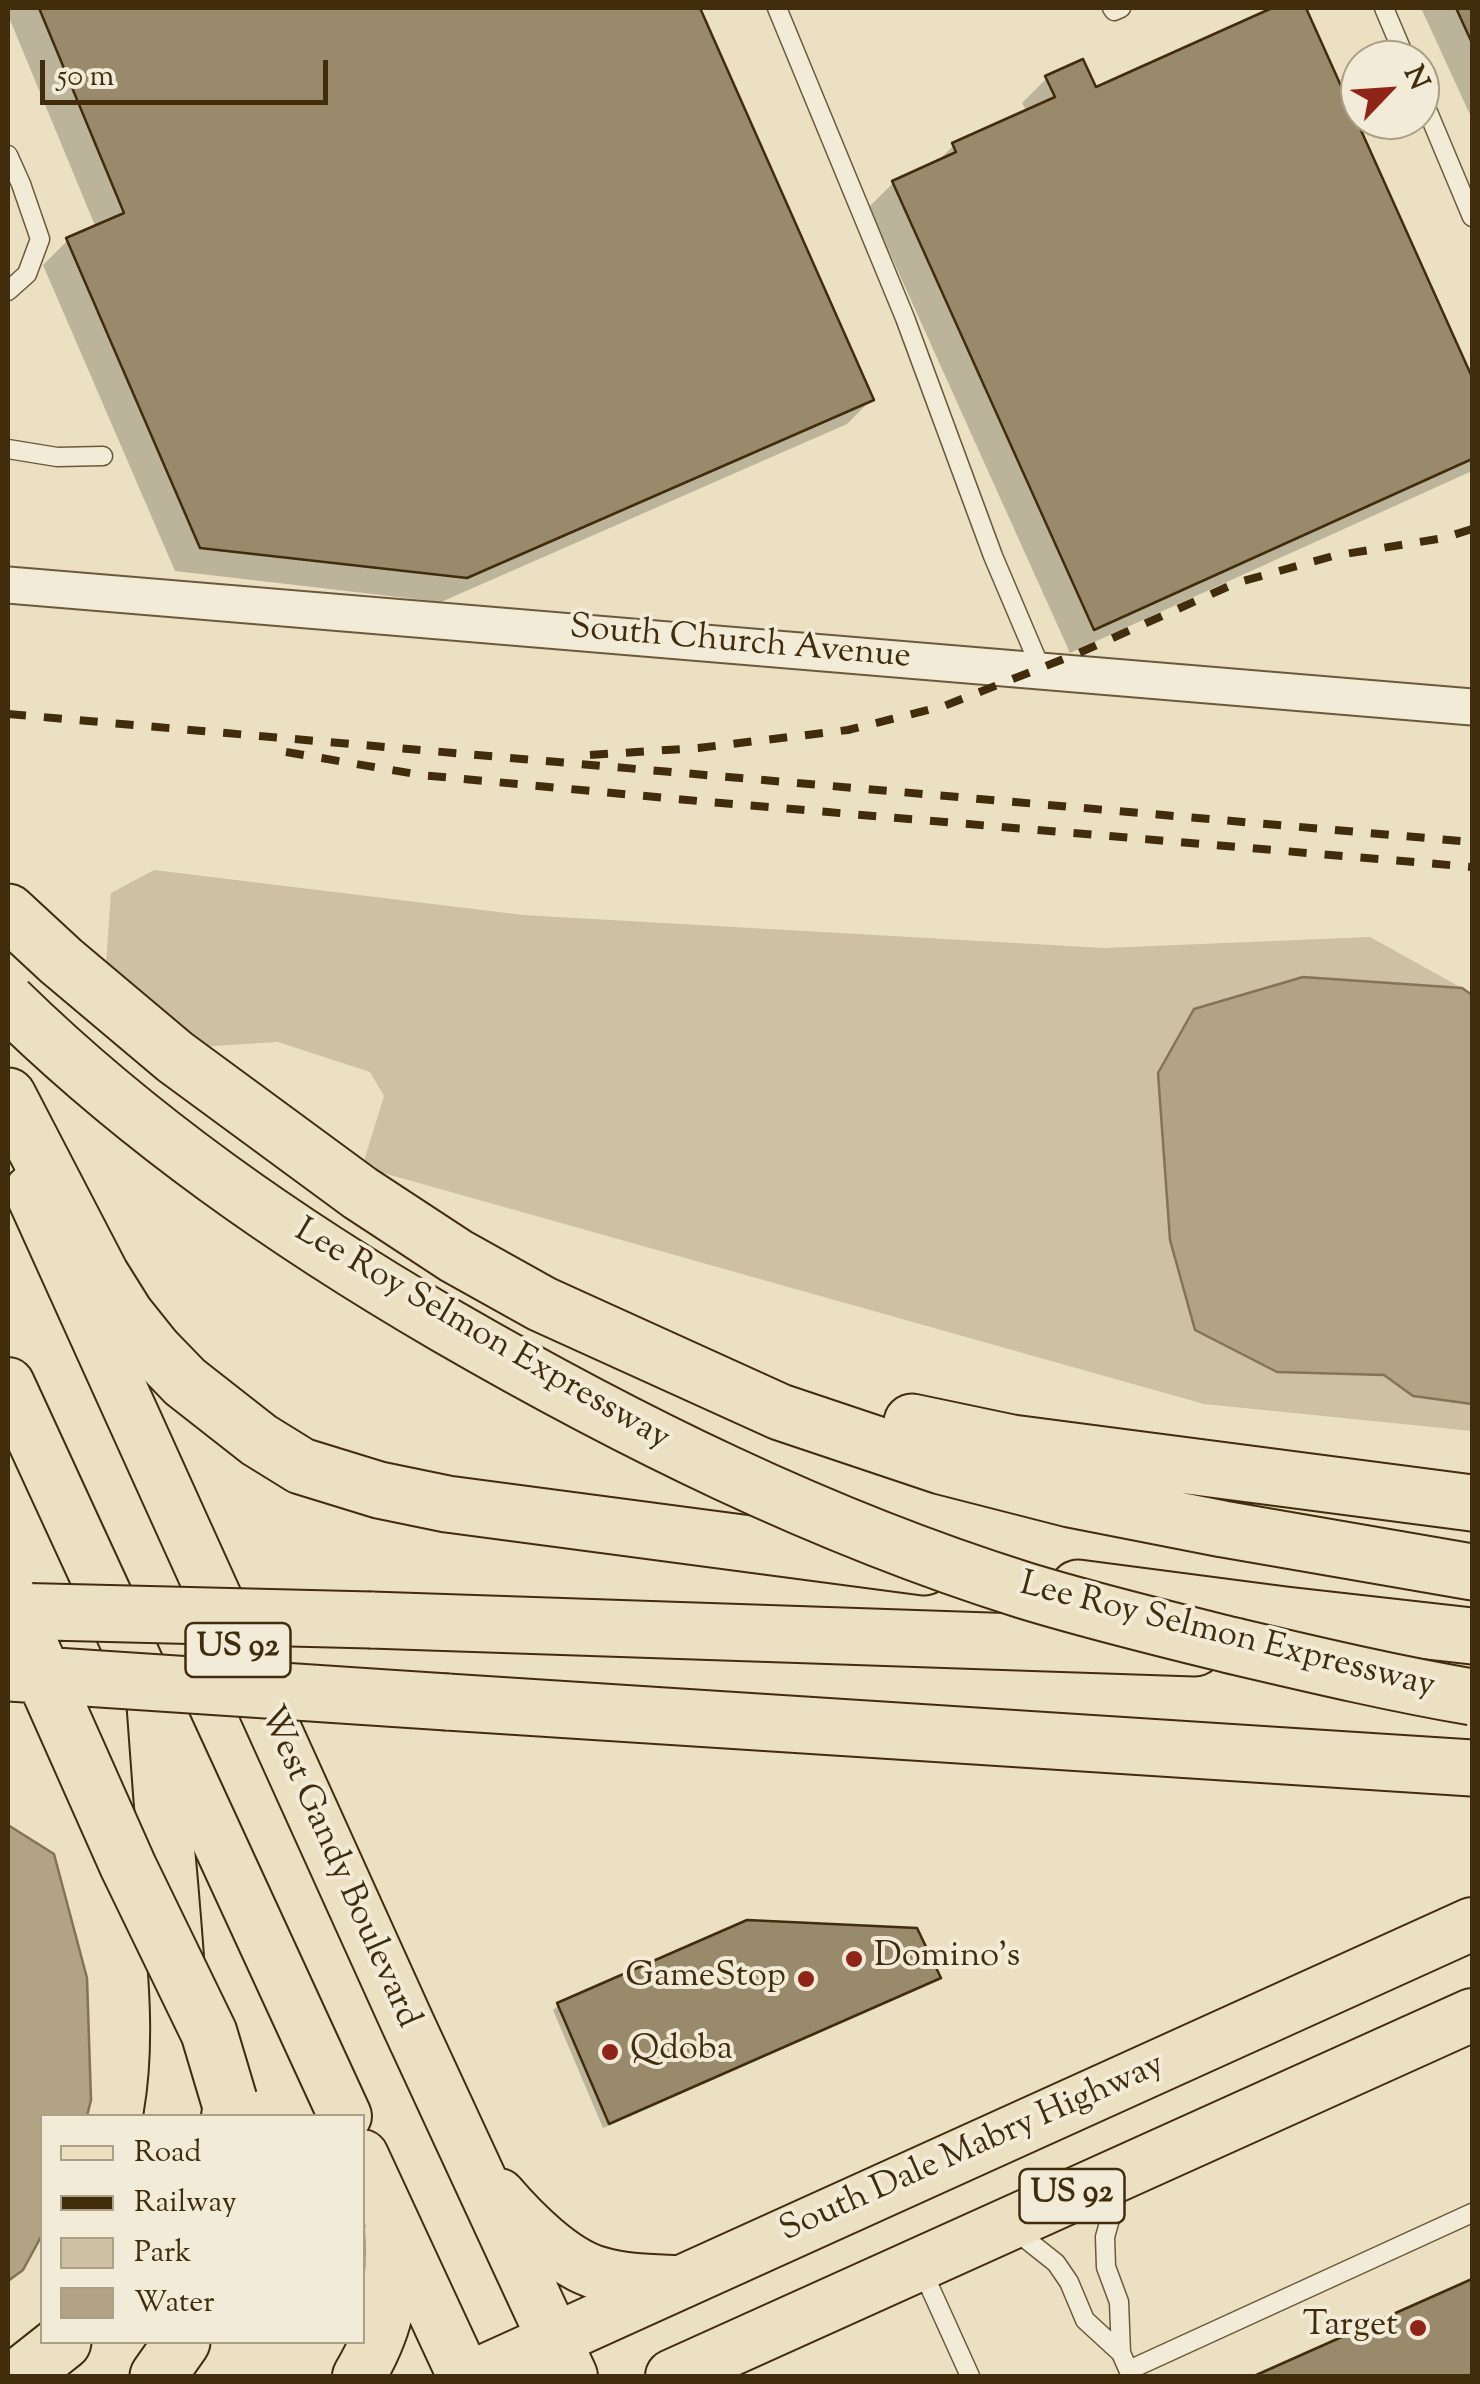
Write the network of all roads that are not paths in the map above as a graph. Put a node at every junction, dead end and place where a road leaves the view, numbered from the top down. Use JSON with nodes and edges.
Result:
{"nodes":[{"id":1,"x":777,"y":8,"type":"edge"},
{"id":2,"x":1112,"y":8,"type":"edge"},
{"id":3,"x":1122,"y":8,"type":"edge"},
{"id":4,"x":1384,"y":8,"type":"edge"},
{"id":5,"x":1398,"y":40,"type":"edge"},
{"id":6,"x":1440,"y":140,"type":"edge"},
{"id":7,"x":8,"y":155,"type":"edge"},
{"id":8,"x":1472,"y":217,"type":"edge"},
{"id":9,"x":8,"y":291,"type":"edge"},
{"id":10,"x":8,"y":450,"type":"edge"},
{"id":11,"x":104,"y":456,"type":"dead end"},
{"id":12,"x":8,"y":585,"type":"edge"},
{"id":13,"x":1040,"y":670,"type":"junction"},
{"id":14,"x":1472,"y":707,"type":"edge"},
{"id":15,"x":8,"y":912,"type":"edge"},
{"id":16,"x":8,"y":1002,"type":"edge"},
{"id":17,"x":8,"y":1096,"type":"edge"},
{"id":18,"x":8,"y":1140,"type":"edge"},
{"id":19,"x":705,"y":1378,"type":"junction"},
{"id":20,"x":8,"y":1384,"type":"edge"},
{"id":21,"x":1472,"y":1503,"type":"edge"},
{"id":22,"x":1472,"y":1572,"type":"edge"},
{"id":23,"x":8,"y":1596,"type":"edge"},
{"id":24,"x":8,"y":1611,"type":"edge"},
{"id":25,"x":1472,"y":1636,"type":"edge"},
{"id":26,"x":1472,"y":1658,"type":"edge"},
{"id":27,"x":8,"y":1673,"type":"edge"},
{"id":28,"x":1472,"y":1697,"type":"edge"},
{"id":29,"x":155,"y":1705,"type":"junction"},
{"id":30,"x":1450,"y":1766,"type":"edge"},
{"id":31,"x":1472,"y":1924,"type":"edge"},
{"id":32,"x":1472,"y":2015,"type":"edge"},
{"id":33,"x":230,"y":2108,"type":"edge"},
{"id":34,"x":172,"y":2114,"type":"edge"},
{"id":35,"x":343,"y":2114,"type":"edge"},
{"id":36,"x":469,"y":2160,"type":"junction"},
{"id":37,"x":365,"y":2163,"type":"edge"},
{"id":38,"x":1124,"y":2173,"type":"junction"},
{"id":39,"x":1472,"y":2213,"type":"edge"},
{"id":40,"x":390,"y":2217,"type":"junction"},
{"id":41,"x":1008,"y":2226,"type":"junction"},
{"id":42,"x":920,"y":2265,"type":"junction"},
{"id":43,"x":682,"y":2282,"type":"junction"},
{"id":44,"x":60,"y":2344,"type":"edge"},
{"id":45,"x":181,"y":2344,"type":"edge"},
{"id":46,"x":562,"y":2358,"type":"edge"},
{"id":47,"x":1127,"y":2367,"type":"edge"},
{"id":48,"x":20,"y":2376,"type":"edge"},
{"id":49,"x":158,"y":2376,"type":"edge"},
{"id":50,"x":359,"y":2376,"type":"edge"},
{"id":51,"x":464,"y":2376,"type":"edge"},
{"id":52,"x":474,"y":2376,"type":"edge"},
{"id":53,"x":672,"y":2376,"type":"edge"},
{"id":54,"x":970,"y":2376,"type":"edge"}],
"edges":[{"from":1,"to":13,"type":"lane"},
{"from":2,"to":3,"type":"lane"},
{"from":4,"to":5,"type":"lane"},
{"from":6,"to":8,"type":"lane"},
{"from":7,"to":9,"type":"lane"},
{"from":10,"to":11,"type":"lane"},
{"from":12,"to":13,"type":"street","name":"South Church Avenue"},
{"from":13,"to":14,"type":"street","name":"South Church Avenue"},
{"from":15,"to":19,"type":"highway","name":"Lee Roy Selmon Expressway"},
{"from":16,"to":28,"type":"highway","name":"Lee Roy Selmon Expressway","bridge":true},
{"from":17,"to":25,"type":"highway"},
{"from":18,"to":36,"type":"main road","name":"West Gandy Boulevard","number":"US 92"},
{"from":19,"to":21,"type":"highway"},
{"from":19,"to":22,"type":"highway","name":"Lee Roy Selmon Expressway"},
{"from":20,"to":29,"type":"main road","number":"US 92"},
{"from":23,"to":33,"type":"highway","bridge":true},
{"from":24,"to":26,"type":"highway","bridge":true},
{"from":27,"to":30,"type":"highway","bridge":true},
{"from":29,"to":34,"type":"highway"},
{"from":29,"to":35,"type":"main road","number":"US 92"},
{"from":31,"to":43,"type":"main road","name":"South Dale Mabry Highway","number":"US 92"},
{"from":32,"to":38,"type":"main road","number":"US 92"},
{"from":36,"to":43,"type":"main road","number":"US 92"},
{"from":36,"to":46,"type":"main road","name":"West Gandy Boulevard"},
{"from":37,"to":40,"type":"main road"},
{"from":38,"to":41,"type":"main road","number":"US 92"},
{"from":38,"to":47,"type":"lane"},
{"from":39,"to":47,"type":"lane"},
{"from":40,"to":50,"type":"main road"},
{"from":40,"to":51,"type":"main road"},
{"from":41,"to":42,"type":"main road","number":"US 92"},
{"from":41,"to":47,"type":"lane"},
{"from":42,"to":53,"type":"main road","number":"US 92"},
{"from":42,"to":54,"type":"lane"},
{"from":43,"to":46,"type":"main road","name":"South Dale Mabry Highway"},
{"from":44,"to":48,"type":"highway"},
{"from":45,"to":49,"type":"highway"},
{"from":46,"to":52,"type":"main road","name":"South Dale Mabry Highway"}]}
